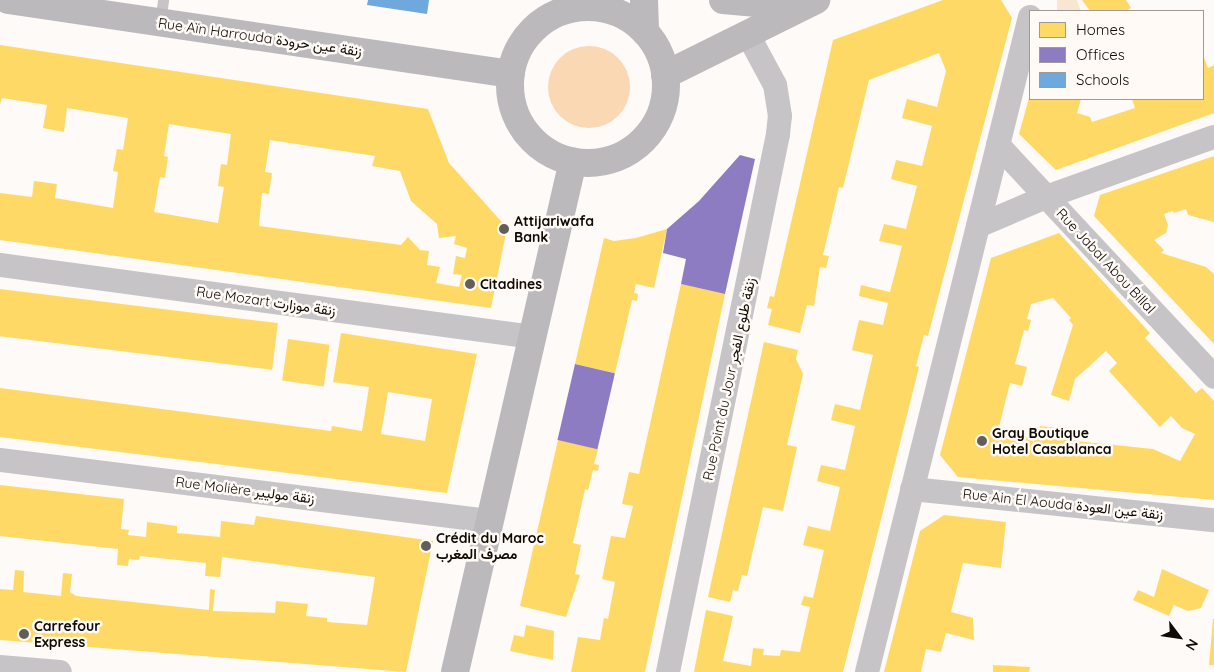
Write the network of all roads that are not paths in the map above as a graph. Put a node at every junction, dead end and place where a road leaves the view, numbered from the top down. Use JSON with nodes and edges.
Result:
{"nodes":[{"id":1,"x":8,"y":0,"type":"edge"},
{"id":2,"x":644,"y":0,"type":"edge"},
{"id":3,"x":723,"y":0,"type":"edge"},
{"id":4,"x":815,"y":0,"type":"edge"},
{"id":5,"x":590,"y":4,"type":"edge"},
{"id":6,"x":161,"y":11,"type":"edge"},
{"id":7,"x":1029,"y":21,"type":"edge"},
{"id":8,"x":645,"y":32,"type":"junction"},
{"id":9,"x":747,"y":34,"type":"junction"},
{"id":10,"x":511,"y":74,"type":"junction"},
{"id":11,"x":665,"y":74,"type":"junction"},
{"id":12,"x":1214,"y":137,"type":"edge"},
{"id":13,"x":998,"y":145,"type":"junction"},
{"id":14,"x":573,"y":161,"type":"junction"},
{"id":15,"x":1046,"y":197,"type":"junction"},
{"id":16,"x":978,"y":226,"type":"junction"},
{"id":17,"x":0,"y":265,"type":"edge"},
{"id":18,"x":533,"y":337,"type":"junction"},
{"id":19,"x":1214,"y":377,"type":"edge"},
{"id":20,"x":0,"y":460,"type":"edge"},
{"id":21,"x":912,"y":489,"type":"junction"},
{"id":22,"x":1214,"y":520,"type":"edge"},
{"id":23,"x":490,"y":521,"type":"junction"},
{"id":24,"x":0,"y":667,"type":"edge"},
{"id":25,"x":60,"y":672,"type":"edge"},
{"id":26,"x":455,"y":672,"type":"edge"},
{"id":27,"x":668,"y":672,"type":"edge"},
{"id":28,"x":867,"y":672,"type":"edge"}],
"edges":[{"from":1,"to":6,"type":"main road","name":"Rue Aïn Harrouda زنقة عين حرودة"},
{"from":2,"to":8,"type":"main road"},
{"from":3,"to":4,"type":"main road"},
{"from":4,"to":9,"type":"main road"},
{"from":5,"to":8,"type":"main road"},
{"from":5,"to":10,"type":"main road"},
{"from":6,"to":10,"type":"main road","name":"Rue Aïn Harrouda زنقة عين حرودة"},
{"from":7,"to":13,"type":"street"},
{"from":8,"to":11,"type":"main road"},
{"from":9,"to":11,"type":"main road"},
{"from":9,"to":27,"type":"street","name":"Rue Point du Jour زنقة طلوع الفجر"},
{"from":10,"to":14,"type":"main road"},
{"from":11,"to":14,"type":"main road"},
{"from":12,"to":15,"type":"street"},
{"from":13,"to":15,"type":"street","name":"Rue Jabal Abou Billal"},
{"from":13,"to":16,"type":"street"},
{"from":14,"to":18,"type":"main road"},
{"from":15,"to":16,"type":"street"},
{"from":15,"to":19,"type":"street","name":"Rue Jabal Abou Billal"},
{"from":16,"to":21,"type":"street"},
{"from":17,"to":18,"type":"street","name":"Rue Mozart زنقة موزارت"},
{"from":18,"to":23,"type":"main road"},
{"from":20,"to":23,"type":"street","name":"Rue Molière زنقة موليير"},
{"from":21,"to":22,"type":"street","name":"Rue Ain El Aouda زنقة عين العودة"},
{"from":21,"to":28,"type":"street"},
{"from":23,"to":26,"type":"main road"},
{"from":24,"to":25,"type":"street"}]}
